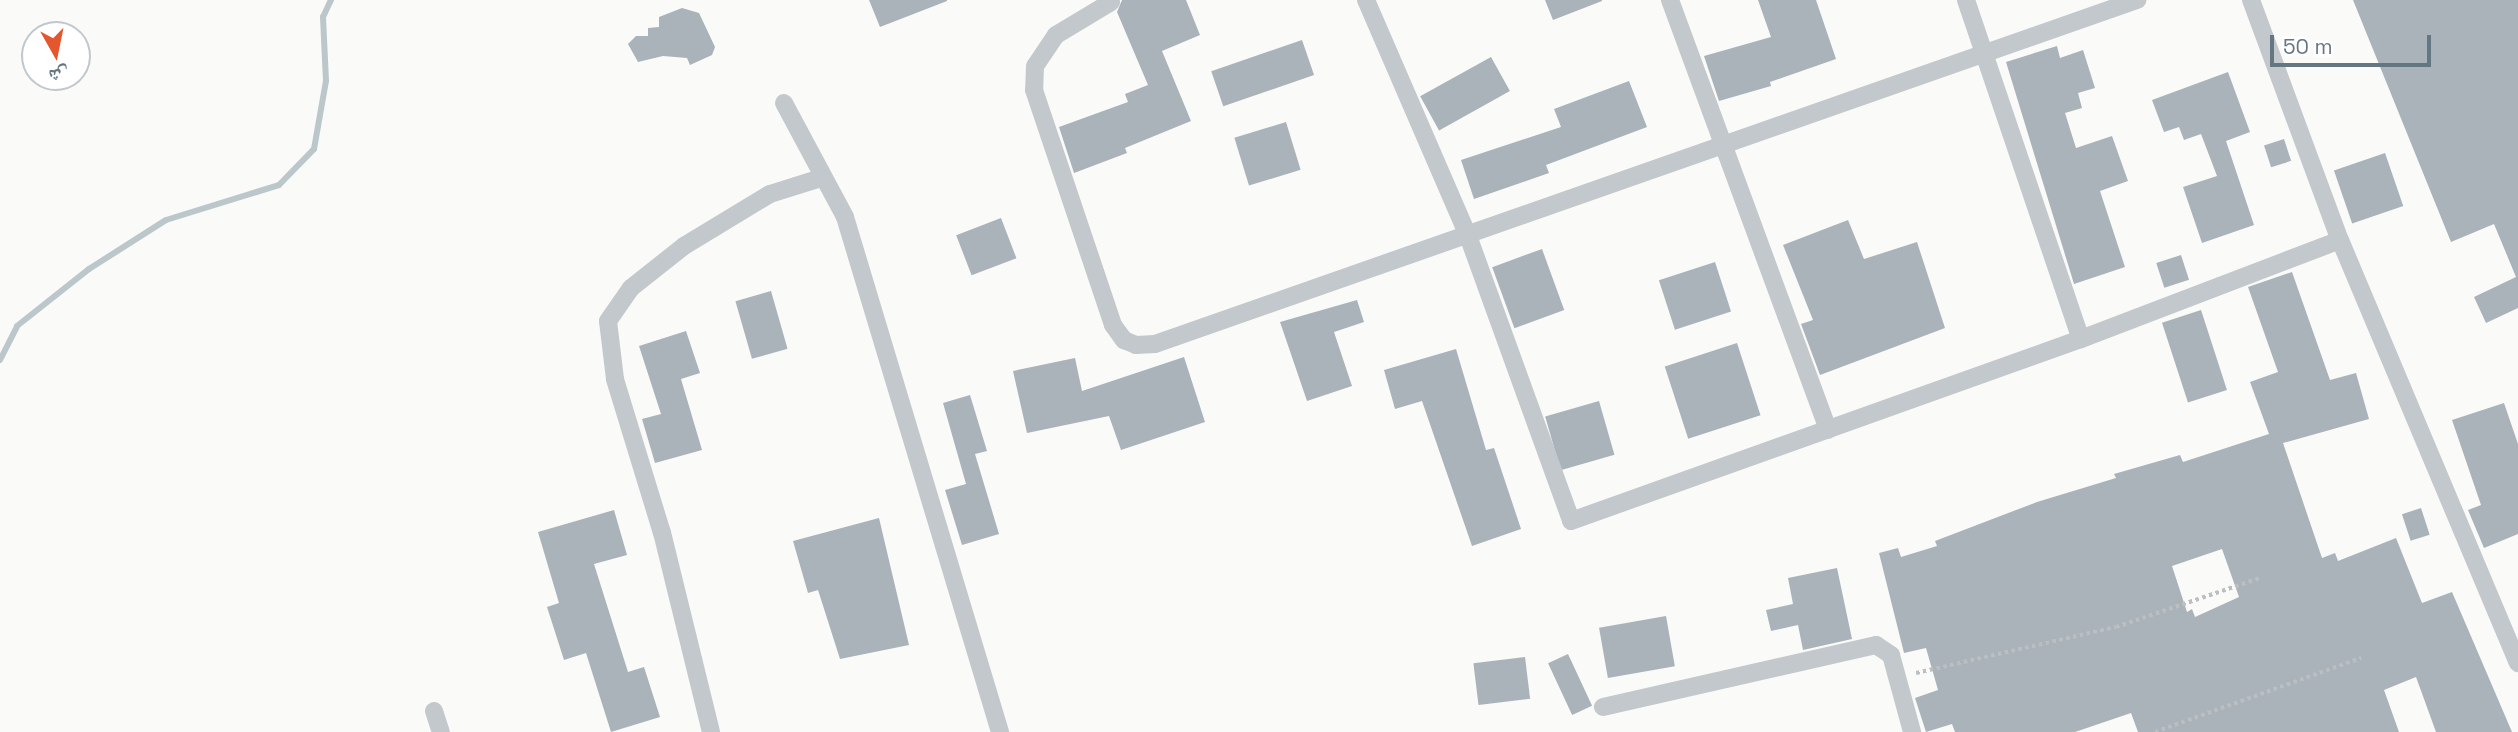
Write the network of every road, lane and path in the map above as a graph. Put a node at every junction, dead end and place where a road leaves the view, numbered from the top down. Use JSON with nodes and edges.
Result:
{"nodes":[{"id":1,"x":1366,"y":0,"type":"edge"},
{"id":2,"x":1670,"y":0,"type":"edge"},
{"id":3,"x":1966,"y":0,"type":"edge"},
{"id":4,"x":2137,"y":0,"type":"edge"},
{"id":5,"x":2251,"y":0,"type":"edge"},
{"id":6,"x":1111,"y":2,"type":"dead end"},
{"id":7,"x":1984,"y":51,"type":"junction"},
{"id":8,"x":784,"y":103,"type":"dead end"},
{"id":9,"x":1722,"y":142,"type":"junction"},
{"id":10,"x":821,"y":178,"type":"junction"},
{"id":11,"x":1467,"y":233,"type":"junction"},
{"id":12,"x":2340,"y":240,"type":"junction"},
{"id":13,"x":2081,"y":339,"type":"junction"},
{"id":14,"x":1828,"y":430,"type":"junction"},
{"id":15,"x":2260,"y":579,"type":"dead end"},
{"id":16,"x":2361,"y":658,"type":"dead end"},
{"id":17,"x":2518,"y":663,"type":"edge"},
{"id":18,"x":1896,"y":677,"type":"junction"},
{"id":19,"x":1603,"y":707,"type":"dead end"},
{"id":20,"x":434,"y":710,"type":"dead end"},
{"id":21,"x":441,"y":732,"type":"edge"},
{"id":22,"x":711,"y":732,"type":"edge"},
{"id":23,"x":1000,"y":732,"type":"edge"},
{"id":24,"x":1912,"y":732,"type":"edge"},
{"id":25,"x":2155,"y":732,"type":"edge"}],
"edges":[{"from":1,"to":11,"type":"street"},
{"from":2,"to":9,"type":"street"},
{"from":3,"to":7,"type":"street"},
{"from":4,"to":7,"type":"street"},
{"from":5,"to":12,"type":"street"},
{"from":6,"to":11,"type":"street"},
{"from":7,"to":9,"type":"street"},
{"from":7,"to":13,"type":"street"},
{"from":8,"to":10,"type":"street"},
{"from":9,"to":11,"type":"street"},
{"from":9,"to":14,"type":"street"},
{"from":10,"to":22,"type":"street"},
{"from":10,"to":23,"type":"street"},
{"from":11,"to":14,"type":"street"},
{"from":12,"to":13,"type":"street"},
{"from":12,"to":17,"type":"street"},
{"from":13,"to":14,"type":"street"},
{"from":15,"to":18,"type":"path"},
{"from":16,"to":25,"type":"path"},
{"from":18,"to":19,"type":"street"},
{"from":18,"to":24,"type":"street"},
{"from":20,"to":21,"type":"street"}]}
